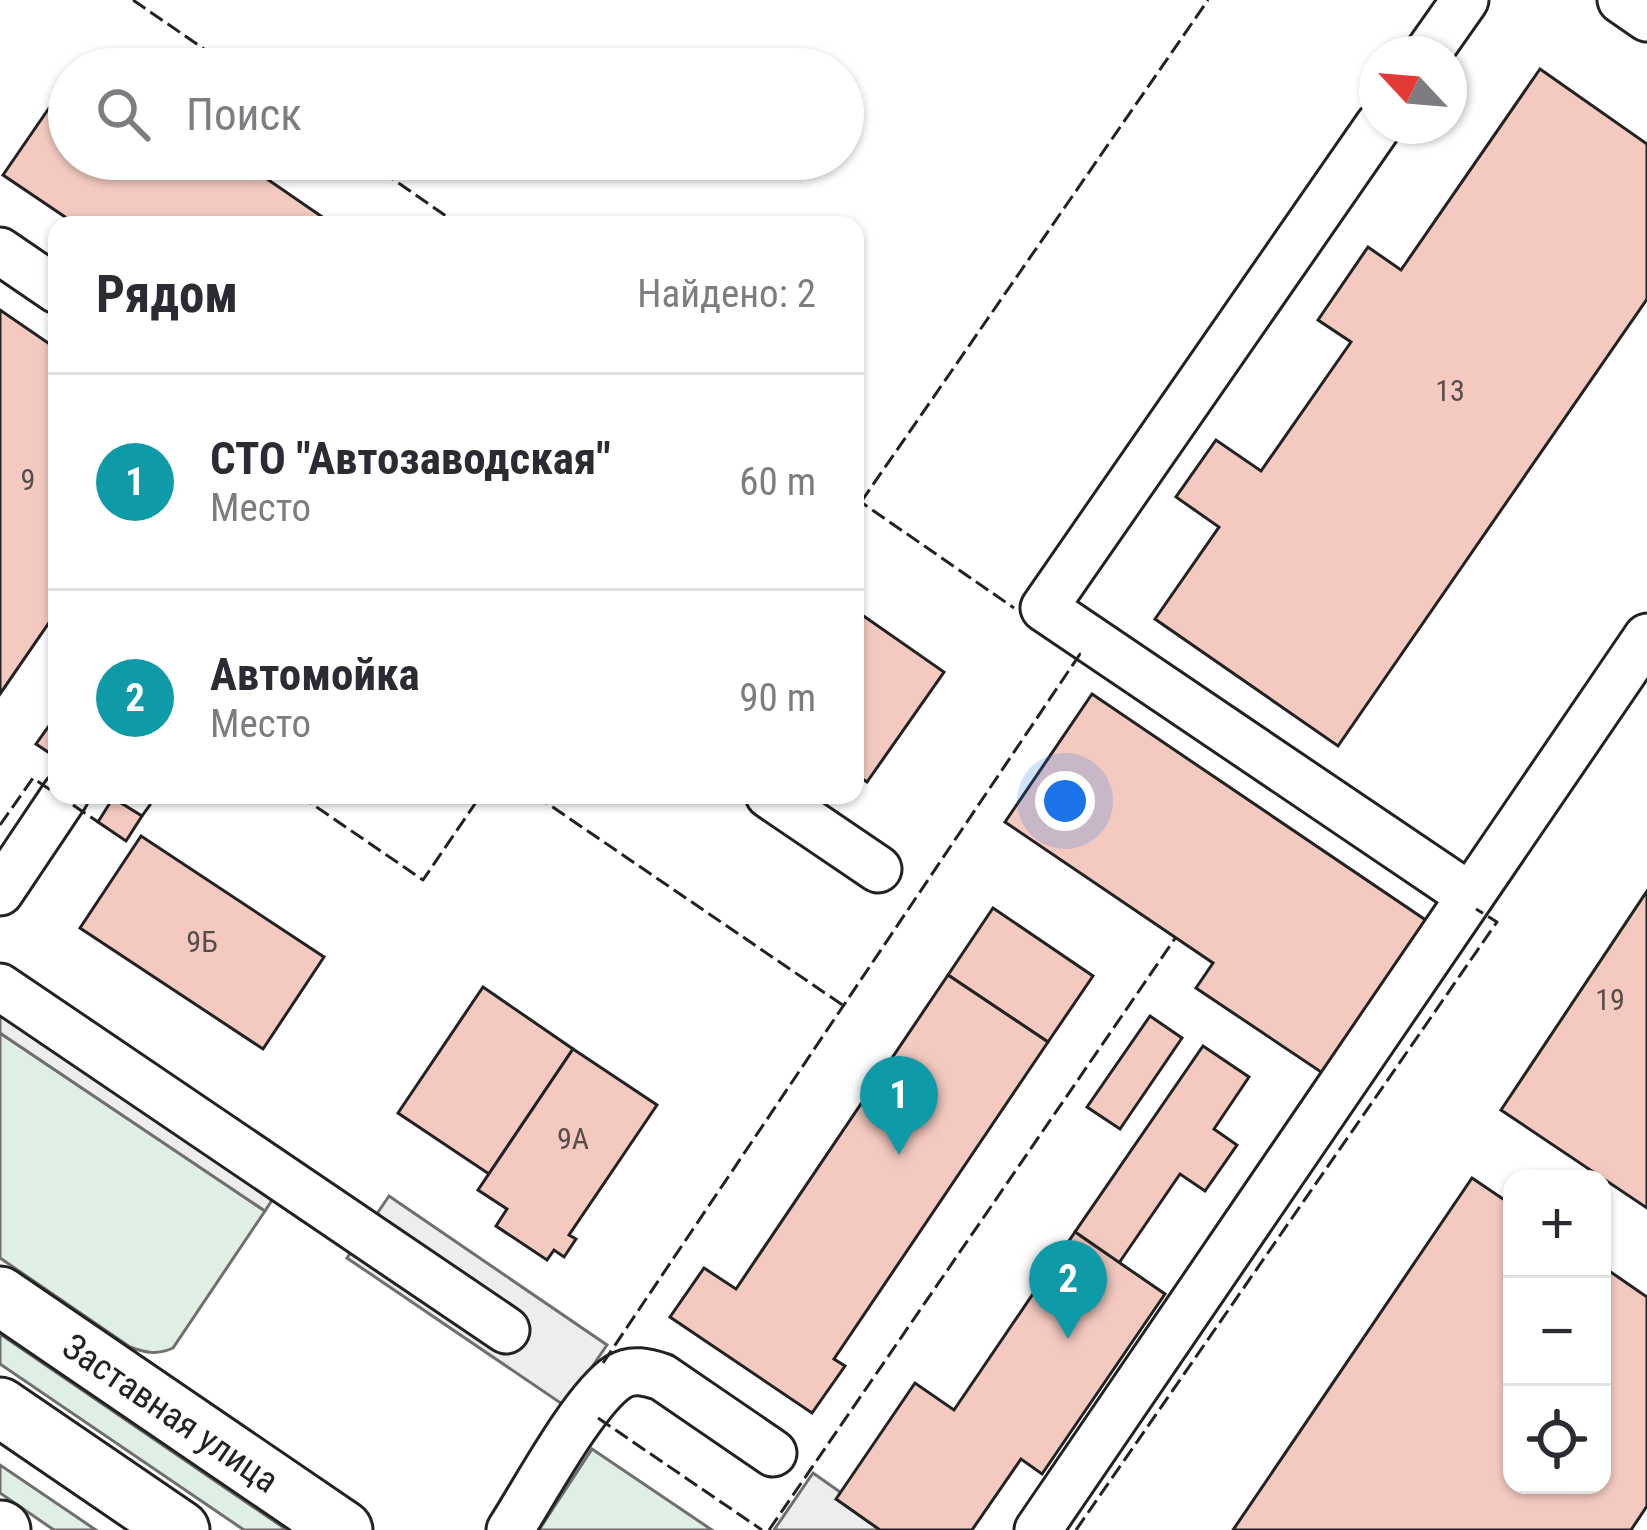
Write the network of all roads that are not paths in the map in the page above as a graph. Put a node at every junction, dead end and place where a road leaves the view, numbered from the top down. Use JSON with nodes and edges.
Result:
{"nodes":[{"id":1,"x":1465,"y":0,"type":"edge"},
{"id":2,"x":1621,"y":0,"type":"edge"},
{"id":3,"x":1647,"y":18,"type":"edge"},
{"id":4,"x":1440,"y":36,"type":"edge"},
{"id":5,"x":1366,"y":144,"type":"edge"},
{"id":6,"x":0,"y":251,"type":"edge"},
{"id":7,"x":48,"y":284,"type":"edge"},
{"id":8,"x":1647,"y":637,"type":"edge"},
{"id":9,"x":59,"y":804,"type":"edge"},
{"id":10,"x":782,"y":804,"type":"edge"},
{"id":11,"x":878,"y":869,"type":"dead end"},
{"id":12,"x":0,"y":892,"type":"edge"},
{"id":13,"x":1470,"y":896,"type":"junction"},
{"id":14,"x":0,"y":986,"type":"edge"},
{"id":15,"x":0,"y":1296,"type":"edge"},
{"id":16,"x":506,"y":1330,"type":"dead end"},
{"id":17,"x":0,"y":1407,"type":"edge"},
{"id":18,"x":772,"y":1453,"type":"dead end"},
{"id":19,"x":180,"y":1530,"type":"edge"},
{"id":20,"x":343,"y":1530,"type":"edge"},
{"id":21,"x":510,"y":1530,"type":"edge"},
{"id":22,"x":1038,"y":1530,"type":"edge"}],
"edges":[{"from":1,"to":4,"type":"street"},
{"from":2,"to":3,"type":"street"},
{"from":5,"to":13,"type":"street"},
{"from":6,"to":7,"type":"street"},
{"from":8,"to":13,"type":"street"},
{"from":9,"to":12,"type":"street"},
{"from":10,"to":11,"type":"street"},
{"from":13,"to":22,"type":"street"},
{"from":14,"to":16,"type":"street"},
{"from":15,"to":20,"type":"main road","name":"Заставная улица"},
{"from":17,"to":19,"type":"main road"},
{"from":18,"to":21,"type":"street"}]}
